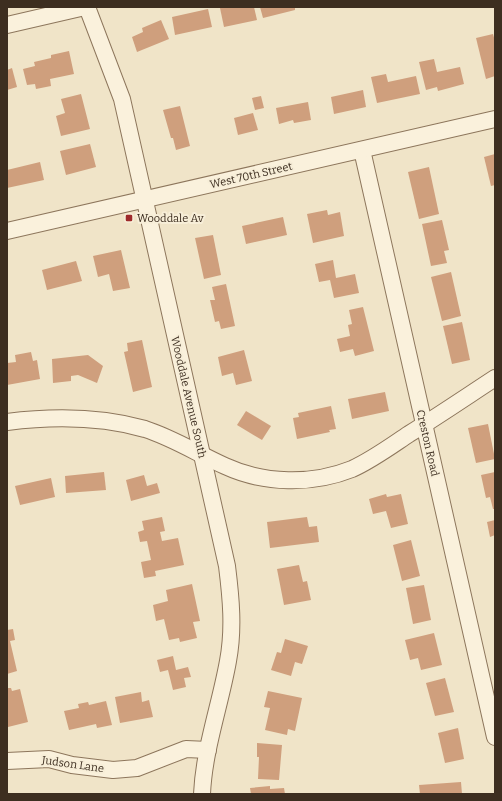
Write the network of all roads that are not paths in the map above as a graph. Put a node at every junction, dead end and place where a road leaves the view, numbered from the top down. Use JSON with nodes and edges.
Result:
{"nodes":[{"id":1,"x":86,"y":7,"type":"edge"},
{"id":2,"x":7,"y":25,"type":"edge"},
{"id":3,"x":495,"y":118,"type":"edge"},
{"id":4,"x":362,"y":150,"type":"junction"},
{"id":5,"x":144,"y":199,"type":"junction"},
{"id":6,"x":7,"y":231,"type":"edge"},
{"id":7,"x":495,"y":378,"type":"edge"},
{"id":8,"x":7,"y":422,"type":"edge"},
{"id":9,"x":424,"y":424,"type":"junction"},
{"id":10,"x":202,"y":454,"type":"junction"},
{"id":11,"x":495,"y":737,"type":"edge"},
{"id":12,"x":208,"y":750,"type":"junction"},
{"id":13,"x":7,"y":760,"type":"edge"},
{"id":14,"x":202,"y":794,"type":"edge"}],
"edges":[{"from":1,"to":2,"type":"street"},
{"from":1,"to":5,"type":"street","name":"Wooddale Avenue South"},
{"from":3,"to":4,"type":"street","name":"West 70th Street"},
{"from":4,"to":5,"type":"street","name":"West 70th Street"},
{"from":4,"to":9,"type":"street","name":"Creston Road"},
{"from":5,"to":6,"type":"street","name":"West 70th Street"},
{"from":5,"to":10,"type":"street","name":"Wooddale Avenue South"},
{"from":7,"to":9,"type":"street"},
{"from":8,"to":10,"type":"street"},
{"from":9,"to":10,"type":"street"},
{"from":9,"to":11,"type":"street","name":"Creston Road"},
{"from":10,"to":12,"type":"street","name":"Wooddale Avenue South"},
{"from":12,"to":13,"type":"street","name":"Judson Lane"},
{"from":12,"to":14,"type":"street","name":"Wooddale Avenue South"}]}
